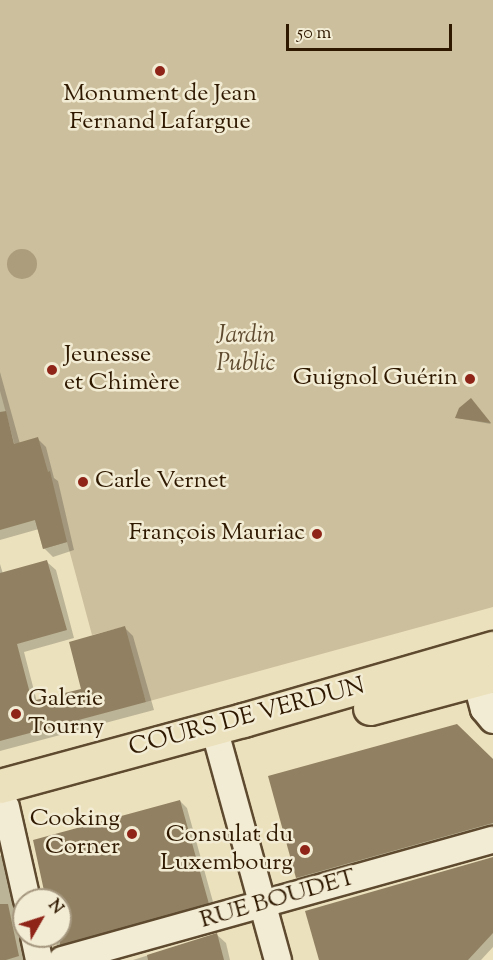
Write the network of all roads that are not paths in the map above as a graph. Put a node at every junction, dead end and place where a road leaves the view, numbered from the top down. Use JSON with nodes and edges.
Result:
{"nodes":[{"id":1,"x":493,"y":648,"type":"edge"},
{"id":2,"x":487,"y":673,"type":"edge"},
{"id":3,"x":493,"y":720,"type":"edge"},
{"id":4,"x":216,"y":738,"type":"junction"},
{"id":5,"x":2,"y":801,"type":"edge"},
{"id":6,"x":493,"y":840,"type":"edge"},
{"id":7,"x":24,"y":888,"type":"edge"},
{"id":8,"x":262,"y":904,"type":"junction"},
{"id":9,"x":62,"y":960,"type":"edge"},
{"id":10,"x":278,"y":960,"type":"edge"}],
"edges":[{"from":1,"to":4,"type":"main road","name":"COURS DE VERDUN"},
{"from":2,"to":3,"type":"street"},
{"from":2,"to":4,"type":"main road","name":"COURS DE VERDUN"},
{"from":4,"to":5,"type":"main road","name":"COURS DE VERDUN"},
{"from":4,"to":8,"type":"street"},
{"from":5,"to":7,"type":"street"},
{"from":6,"to":8,"type":"street","name":"RUE BOUDET"},
{"from":8,"to":9,"type":"street","name":"RUE BOUDET"},
{"from":8,"to":10,"type":"street"}]}
